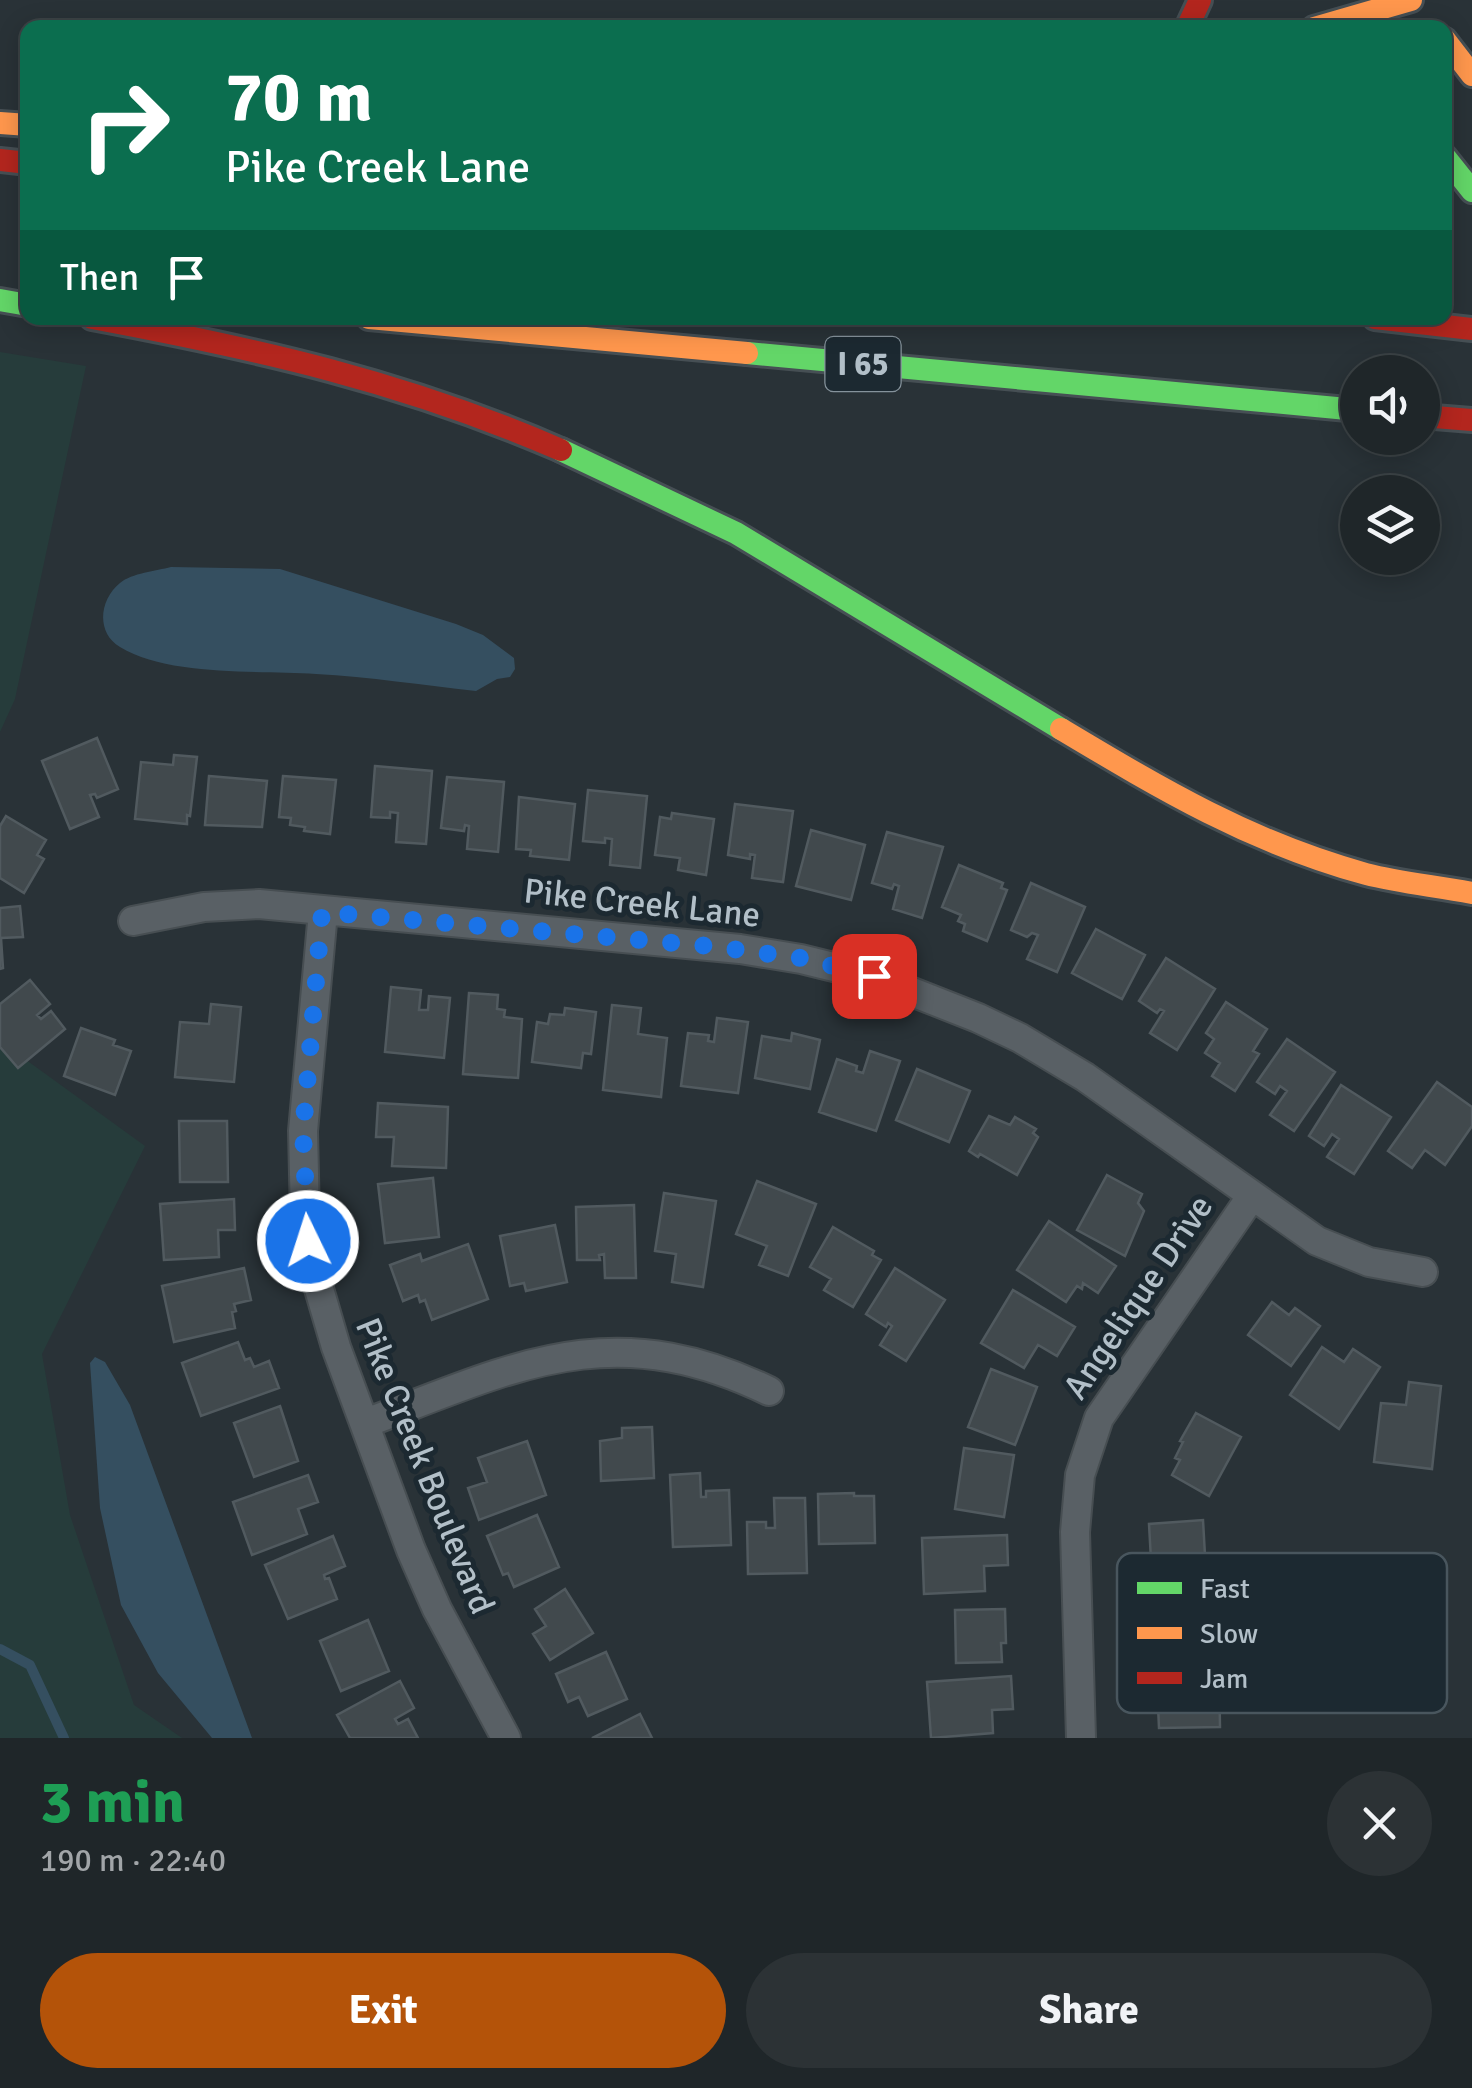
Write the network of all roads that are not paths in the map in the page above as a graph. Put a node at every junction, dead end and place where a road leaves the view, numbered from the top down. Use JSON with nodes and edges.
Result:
{"nodes":[{"id":1,"x":1416,"y":5,"type":"edge"},
{"id":2,"x":1336,"y":17,"type":"edge"},
{"id":3,"x":1452,"y":49,"type":"edge"},
{"id":4,"x":1472,"y":75,"type":"edge"},
{"id":5,"x":1452,"y":165,"type":"edge"},
{"id":6,"x":1472,"y":191,"type":"edge"},
{"id":7,"x":133,"y":325,"type":"edge"},
{"id":8,"x":444,"y":325,"type":"edge"},
{"id":9,"x":1437,"y":325,"type":"edge"},
{"id":10,"x":1472,"y":329,"type":"edge"},
{"id":11,"x":1340,"y":408,"type":"edge"},
{"id":12,"x":1440,"y":417,"type":"edge"},
{"id":13,"x":1472,"y":420,"type":"edge"},
{"id":14,"x":1472,"y":893,"type":"edge"},
{"id":15,"x":322,"y":912,"type":"junction"},
{"id":16,"x":133,"y":920,"type":"dead end"},
{"id":17,"x":1251,"y":1197,"type":"junction"},
{"id":18,"x":1424,"y":1272,"type":"dead end"},
{"id":19,"x":769,"y":1392,"type":"dead end"},
{"id":20,"x":366,"y":1422,"type":"junction"},
{"id":21,"x":506,"y":1738,"type":"edge"},
{"id":22,"x":1081,"y":1738,"type":"edge"}],
"edges":[{"from":1,"to":2,"type":"main road"},
{"from":3,"to":4,"type":"main road"},
{"from":5,"to":6,"type":"main road"},
{"from":7,"to":14,"type":"main road"},
{"from":8,"to":11,"type":"main road","number":"I 65"},
{"from":9,"to":10,"type":"main road"},
{"from":12,"to":13,"type":"main road"},
{"from":15,"to":16,"type":"street","name":"Pike Creek Lane"},
{"from":15,"to":17,"type":"street","name":"Pike Creek Lane"},
{"from":15,"to":20,"type":"street","name":"Pike Creek Boulevard"},
{"from":17,"to":18,"type":"street","name":"Pike Creek Lane"},
{"from":17,"to":22,"type":"street","name":"Angelique Drive"},
{"from":19,"to":20,"type":"street"},
{"from":20,"to":21,"type":"street","name":"Pike Creek Boulevard"}]}
